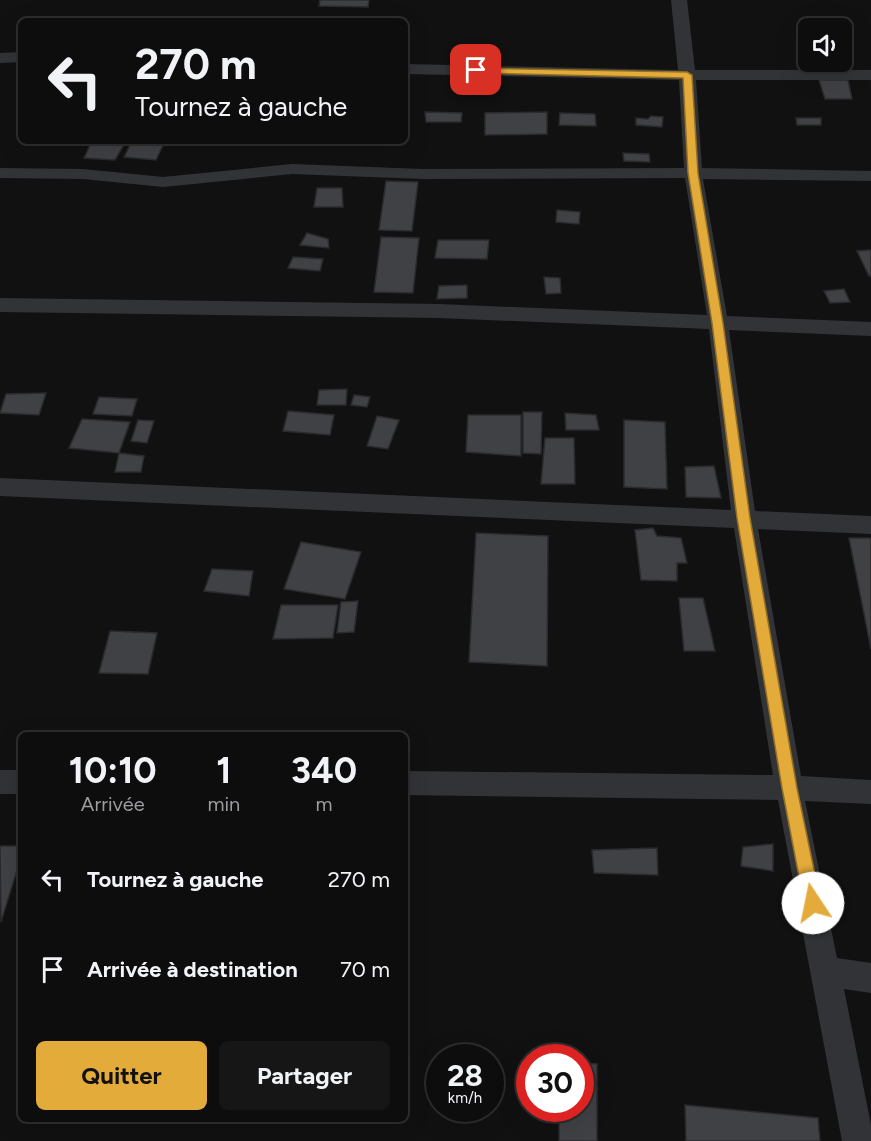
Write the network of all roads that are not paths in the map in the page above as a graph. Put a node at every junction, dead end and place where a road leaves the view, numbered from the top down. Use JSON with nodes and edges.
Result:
{"nodes":[{"id":1,"x":679,"y":0,"type":"edge"},
{"id":2,"x":18,"y":57,"type":"edge"},
{"id":3,"x":0,"y":58,"type":"edge"},
{"id":4,"x":408,"y":69,"type":"edge"},
{"id":5,"x":687,"y":75,"type":"junction"},
{"id":6,"x":871,"y":75,"type":"edge"},
{"id":7,"x":0,"y":173,"type":"edge"},
{"id":8,"x":693,"y":173,"type":"junction"},
{"id":9,"x":871,"y":176,"type":"edge"},
{"id":10,"x":0,"y":305,"type":"edge"},
{"id":11,"x":718,"y":323,"type":"junction"},
{"id":12,"x":871,"y":329,"type":"edge"},
{"id":13,"x":0,"y":487,"type":"edge"},
{"id":14,"x":744,"y":518,"type":"junction"},
{"id":15,"x":871,"y":525,"type":"edge"},
{"id":16,"x":0,"y":782,"type":"edge"},
{"id":17,"x":18,"y":782,"type":"edge"},
{"id":18,"x":408,"y":783,"type":"edge"},
{"id":19,"x":789,"y":788,"type":"junction"},
{"id":20,"x":871,"y":792,"type":"edge"},
{"id":21,"x":826,"y":972,"type":"junction"},
{"id":22,"x":871,"y":978,"type":"edge"},
{"id":23,"x":858,"y":1141,"type":"edge"}],
"edges":[{"from":1,"to":5,"type":"street"},
{"from":2,"to":3,"type":"street"},
{"from":4,"to":5,"type":"street"},
{"from":5,"to":6,"type":"street"},
{"from":5,"to":8,"type":"street"},
{"from":7,"to":8,"type":"street"},
{"from":8,"to":9,"type":"street"},
{"from":8,"to":11,"type":"street"},
{"from":10,"to":11,"type":"street"},
{"from":11,"to":12,"type":"street"},
{"from":11,"to":14,"type":"street"},
{"from":13,"to":14,"type":"street"},
{"from":14,"to":15,"type":"street"},
{"from":14,"to":19,"type":"street"},
{"from":16,"to":17,"type":"street"},
{"from":18,"to":19,"type":"street"},
{"from":19,"to":20,"type":"street"},
{"from":19,"to":21,"type":"street"},
{"from":21,"to":22,"type":"street"},
{"from":21,"to":23,"type":"street"}]}
